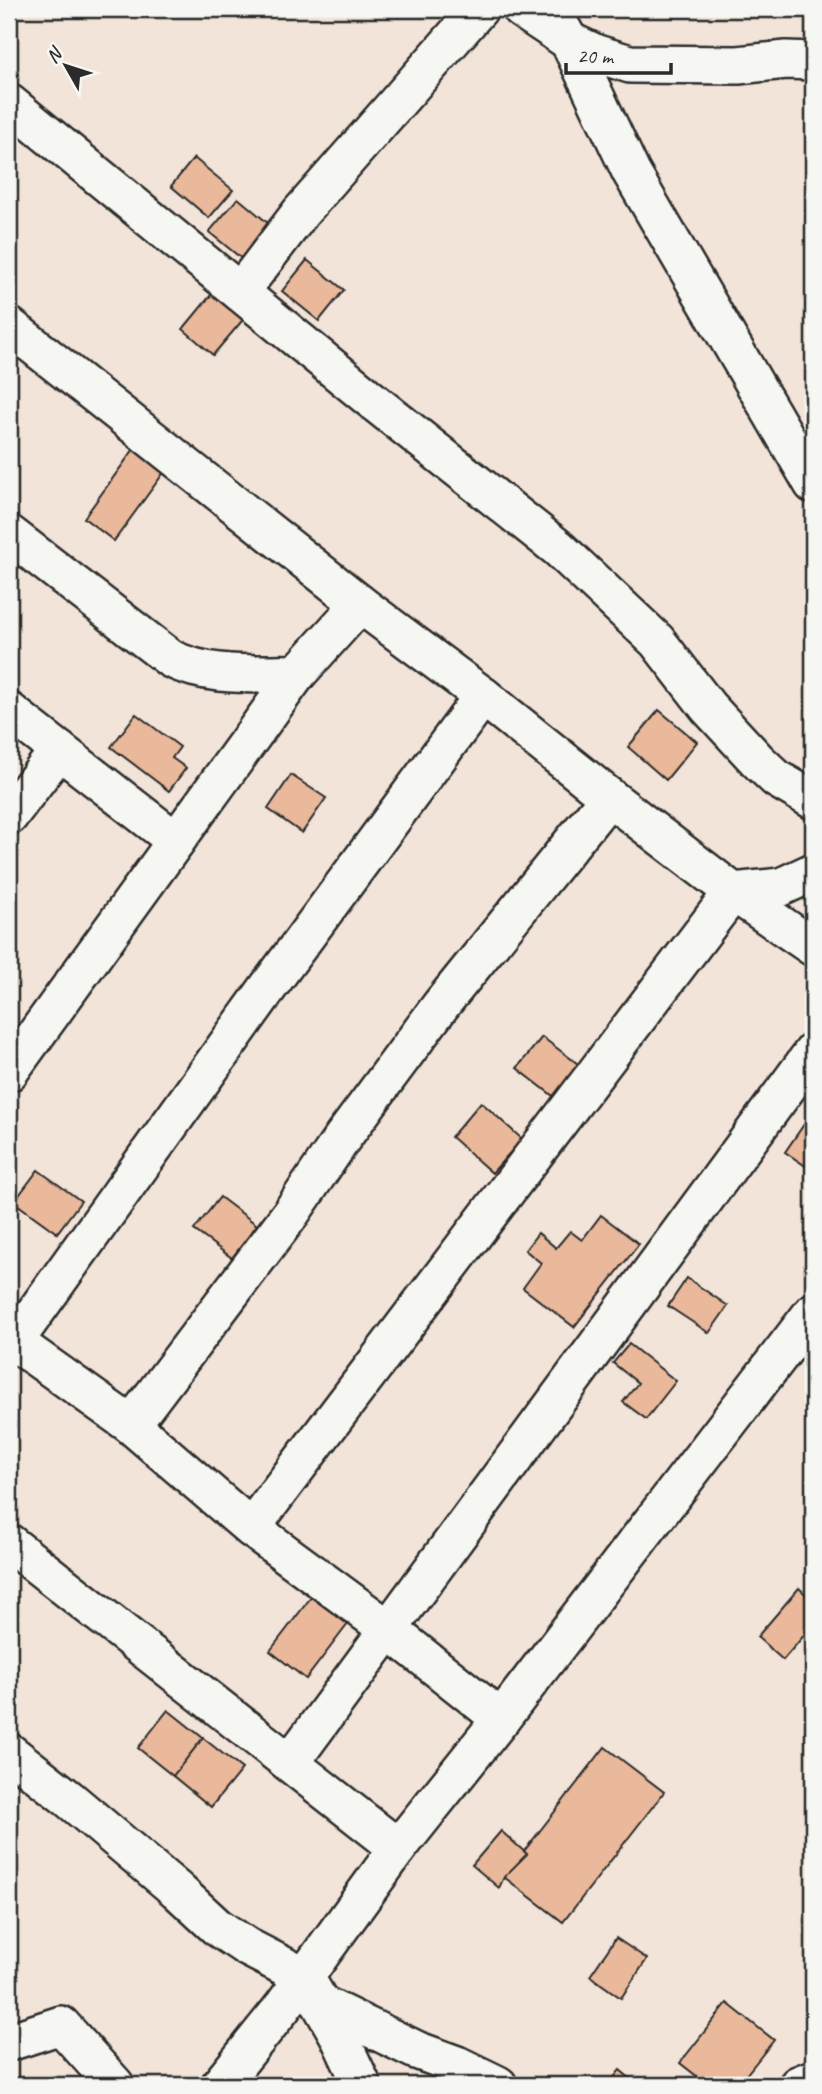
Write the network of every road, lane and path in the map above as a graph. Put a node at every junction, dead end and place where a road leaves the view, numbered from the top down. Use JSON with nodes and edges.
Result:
{"nodes":[{"id":1,"x":479,"y":9,"type":"edge"},
{"id":2,"x":521,"y":9,"type":"edge"},
{"id":3,"x":551,"y":9,"type":"edge"},
{"id":4,"x":569,"y":41,"type":"junction"},
{"id":5,"x":813,"y":61,"type":"edge"},
{"id":6,"x":9,"y":103,"type":"edge"},
{"id":7,"x":240,"y":292,"type":"junction"},
{"id":8,"x":9,"y":326,"type":"edge"},
{"id":9,"x":813,"y":484,"type":"edge"},
{"id":10,"x":9,"y":534,"type":"edge"},
{"id":11,"x":360,"y":604,"type":"junction"},
{"id":12,"x":297,"y":674,"type":"junction"},
{"id":13,"x":483,"y":696,"type":"junction"},
{"id":14,"x":9,"y":711,"type":"edge"},
{"id":15,"x":59,"y":750,"type":"junction"},
{"id":16,"x":609,"y":797,"type":"junction"},
{"id":17,"x":813,"y":800,"type":"edge"},
{"id":18,"x":9,"y":816,"type":"edge"},
{"id":19,"x":176,"y":841,"type":"junction"},
{"id":20,"x":813,"y":872,"type":"edge"},
{"id":21,"x":733,"y":892,"type":"junction"},
{"id":22,"x":813,"y":947,"type":"edge"},
{"id":23,"x":15,"y":1052,"type":"edge"},
{"id":24,"x":813,"y":1052,"type":"edge"},
{"id":25,"x":813,"y":1312,"type":"edge"},
{"id":26,"x":11,"y":1342,"type":"edge"},
{"id":27,"x":131,"y":1425,"type":"junction"},
{"id":28,"x":251,"y":1528,"type":"junction"},
{"id":29,"x":9,"y":1543,"type":"edge"},
{"id":30,"x":388,"y":1629,"type":"junction"},
{"id":31,"x":501,"y":1719,"type":"junction"},
{"id":32,"x":9,"y":1752,"type":"edge"},
{"id":33,"x":290,"y":1763,"type":"junction"},
{"id":34,"x":398,"y":1848,"type":"junction"},
{"id":35,"x":313,"y":1991,"type":"junction"},
{"id":36,"x":9,"y":2042,"type":"edge"},
{"id":37,"x":813,"y":2079,"type":"edge"},
{"id":38,"x":115,"y":2085,"type":"edge"},
{"id":39,"x":220,"y":2085,"type":"edge"},
{"id":40,"x":362,"y":2085,"type":"edge"},
{"id":41,"x":498,"y":2085,"type":"edge"},
{"id":42,"x":798,"y":2085,"type":"edge"}],
"edges":[{"from":1,"to":7,"type":"street"},
{"from":2,"to":4,"type":"street"},
{"from":3,"to":4,"type":"street"},
{"from":4,"to":5,"type":"street"},
{"from":4,"to":9,"type":"street"},
{"from":6,"to":7,"type":"street"},
{"from":7,"to":17,"type":"street"},
{"from":8,"to":11,"type":"street"},
{"from":10,"to":12,"type":"street"},
{"from":11,"to":12,"type":"street"},
{"from":11,"to":13,"type":"street"},
{"from":12,"to":19,"type":"street"},
{"from":13,"to":16,"type":"street"},
{"from":13,"to":26,"type":"street"},
{"from":14,"to":15,"type":"street"},
{"from":15,"to":18,"type":"street"},
{"from":15,"to":19,"type":"street"},
{"from":16,"to":21,"type":"street"},
{"from":16,"to":27,"type":"street"},
{"from":19,"to":23,"type":"street"},
{"from":20,"to":21,"type":"street"},
{"from":21,"to":22,"type":"street"},
{"from":21,"to":28,"type":"street"},
{"from":24,"to":30,"type":"street"},
{"from":25,"to":31,"type":"street"},
{"from":26,"to":27,"type":"street"},
{"from":27,"to":28,"type":"street"},
{"from":28,"to":30,"type":"street"},
{"from":29,"to":33,"type":"street"},
{"from":30,"to":31,"type":"street"},
{"from":30,"to":33,"type":"street"},
{"from":31,"to":34,"type":"street"},
{"from":32,"to":35,"type":"street"},
{"from":33,"to":34,"type":"street"},
{"from":34,"to":35,"type":"street"},
{"from":35,"to":39,"type":"street"},
{"from":35,"to":40,"type":"street"},
{"from":35,"to":41,"type":"street"},
{"from":36,"to":38,"type":"street"},
{"from":37,"to":42,"type":"street"}]}
